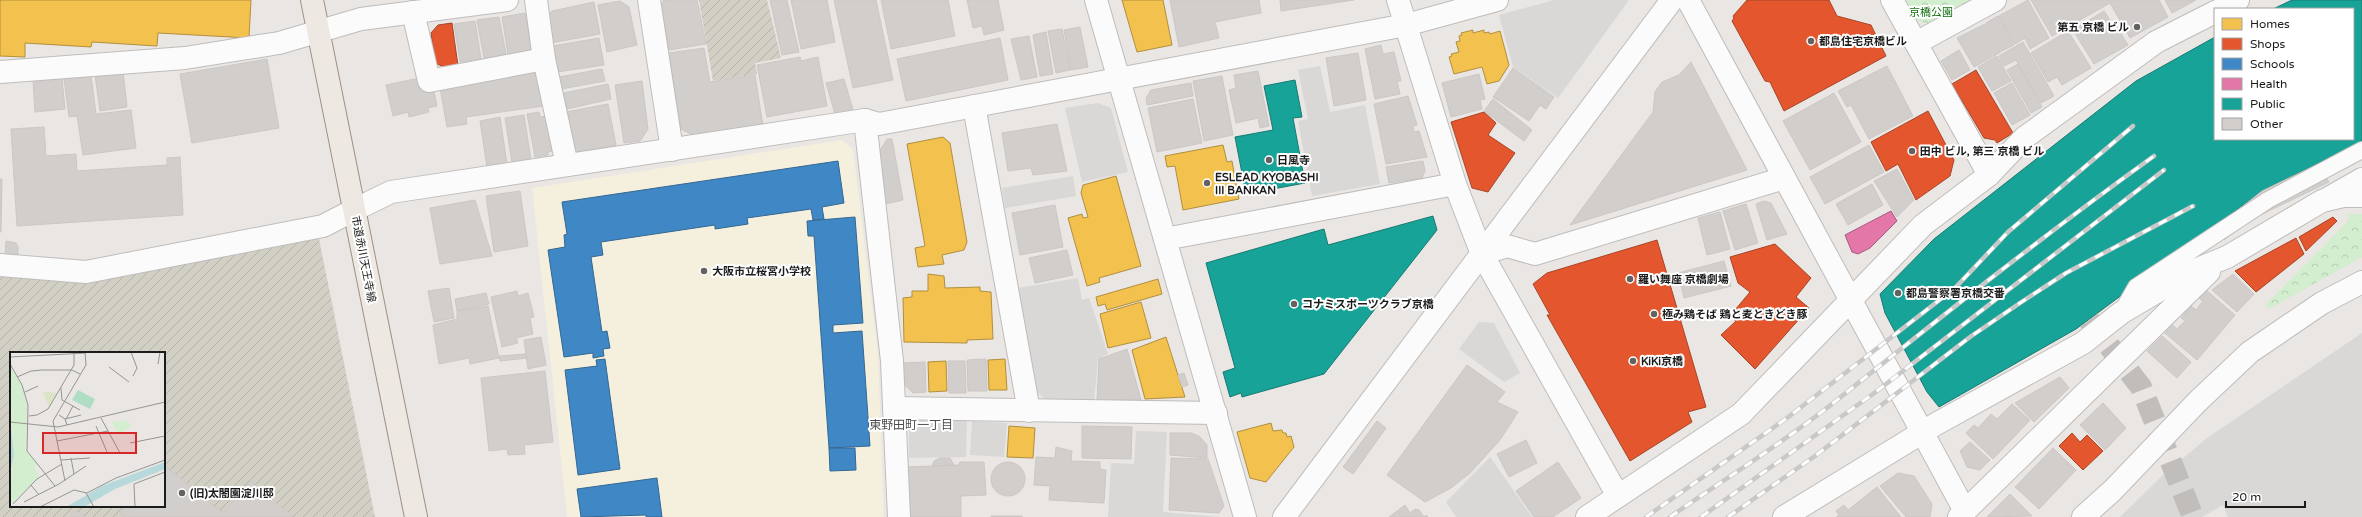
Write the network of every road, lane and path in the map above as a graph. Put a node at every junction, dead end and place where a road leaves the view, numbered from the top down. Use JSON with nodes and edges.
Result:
{"nodes":[{"id":1,"x":312,"y":0,"type":"edge"},
{"id":2,"x":507,"y":0,"type":"edge"},
{"id":3,"x":536,"y":0,"type":"edge"},
{"id":4,"x":649,"y":0,"type":"edge"},
{"id":5,"x":1096,"y":0,"type":"edge"},
{"id":6,"x":1398,"y":0,"type":"edge"},
{"id":7,"x":1497,"y":0,"type":"edge"},
{"id":8,"x":1672,"y":0,"type":"edge"},
{"id":9,"x":1688,"y":0,"type":"edge"},
{"id":10,"x":1892,"y":0,"type":"edge"},
{"id":11,"x":1995,"y":0,"type":"edge"},
{"id":12,"x":2238,"y":0,"type":"edge"},
{"id":13,"x":2223,"y":8,"type":"edge"},
{"id":14,"x":414,"y":12,"type":"junction"},
{"id":15,"x":2214,"y":13,"type":"edge"},
{"id":16,"x":1406,"y":25,"type":"junction"},
{"id":17,"x":318,"y":31,"type":"junction"},
{"id":18,"x":1916,"y":43,"type":"junction"},
{"id":19,"x":544,"y":59,"type":"junction"},
{"id":20,"x":0,"y":72,"type":"edge"},
{"id":21,"x":1119,"y":80,"type":"junction"},
{"id":22,"x":974,"y":106,"type":"junction"},
{"id":23,"x":865,"y":120,"type":"junction"},
{"id":24,"x":672,"y":150,"type":"junction"},
{"id":25,"x":2362,"y":150,"type":"edge"},
{"id":26,"x":567,"y":165,"type":"junction"},
{"id":27,"x":1988,"y":175,"type":"junction"},
{"id":28,"x":1784,"y":178,"type":"junction"},
{"id":29,"x":2362,"y":179,"type":"edge"},
{"id":30,"x":1455,"y":184,"type":"junction"},
{"id":31,"x":2362,"y":196,"type":"edge"},
{"id":32,"x":2322,"y":201,"type":"junction"},
{"id":33,"x":354,"y":210,"type":"junction"},
{"id":34,"x":1165,"y":240,"type":"junction"},
{"id":35,"x":1482,"y":254,"type":"junction"},
{"id":36,"x":2227,"y":257,"type":"junction"},
{"id":37,"x":0,"y":265,"type":"edge"},
{"id":38,"x":2362,"y":282,"type":"edge"},
{"id":39,"x":1850,"y":300,"type":"junction"},
{"id":40,"x":2121,"y":313,"type":"junction"},
{"id":41,"x":894,"y":408,"type":"junction"},
{"id":42,"x":1029,"y":411,"type":"junction"},
{"id":43,"x":1216,"y":413,"type":"junction"},
{"id":44,"x":1922,"y":433,"type":"junction"},
{"id":45,"x":1618,"y":496,"type":"junction"},
{"id":46,"x":1962,"y":514,"type":"edge"},
{"id":47,"x":416,"y":517,"type":"edge"},
{"id":48,"x":898,"y":517,"type":"edge"},
{"id":49,"x":1245,"y":517,"type":"edge"},
{"id":50,"x":1284,"y":517,"type":"edge"},
{"id":51,"x":1587,"y":517,"type":"edge"},
{"id":52,"x":1784,"y":517,"type":"edge"},
{"id":53,"x":2082,"y":517,"type":"edge"}],
"edges":[{"from":1,"to":17,"type":"main road","name":"市道赤川天王寺線"},
{"from":2,"to":14,"type":"street"},
{"from":3,"to":19,"type":"street"},
{"from":4,"to":24,"type":"street"},
{"from":5,"to":21,"type":"street"},
{"from":6,"to":16,"type":"street"},
{"from":7,"to":16,"type":"street"},
{"from":8,"to":35,"type":"street"},
{"from":9,"to":28,"type":"street"},
{"from":10,"to":18,"type":"street"},
{"from":11,"to":18,"type":"street"},
{"from":12,"to":13,"type":"street"},
{"from":14,"to":17,"type":"street"},
{"from":14,"to":19,"type":"street"},
{"from":15,"to":27,"type":"street"},
{"from":16,"to":21,"type":"street"},
{"from":16,"to":30,"type":"street"},
{"from":17,"to":20,"type":"street"},
{"from":17,"to":33,"type":"main road","name":"市道赤川天王寺線"},
{"from":18,"to":27,"type":"street"},
{"from":19,"to":26,"type":"street"},
{"from":21,"to":22,"type":"street"},
{"from":21,"to":34,"type":"street"},
{"from":22,"to":23,"type":"street"},
{"from":22,"to":42,"type":"street"},
{"from":23,"to":24,"type":"street"},
{"from":23,"to":41,"type":"street"},
{"from":24,"to":26,"type":"street"},
{"from":25,"to":40,"type":"lane"},
{"from":26,"to":33,"type":"street"},
{"from":27,"to":39,"type":"street"},
{"from":28,"to":35,"type":"street"},
{"from":28,"to":39,"type":"street"},
{"from":29,"to":32,"type":"street"},
{"from":30,"to":34,"type":"street"},
{"from":30,"to":35,"type":"street"},
{"from":31,"to":32,"type":"street"},
{"from":32,"to":36,"type":"street"},
{"from":33,"to":37,"type":"street"},
{"from":33,"to":47,"type":"main road","name":"市道赤川天王寺線"},
{"from":34,"to":43,"type":"street"},
{"from":35,"to":45,"type":"street"},
{"from":35,"to":50,"type":"street"},
{"from":36,"to":40,"type":"street"},
{"from":36,"to":46,"type":"street"},
{"from":38,"to":53,"type":"street"},
{"from":39,"to":44,"type":"street"},
{"from":39,"to":45,"type":"street"},
{"from":40,"to":44,"type":"street"},
{"from":41,"to":42,"type":"street"},
{"from":41,"to":48,"type":"street"},
{"from":42,"to":43,"type":"street"},
{"from":43,"to":49,"type":"street"},
{"from":44,"to":46,"type":"street"},
{"from":44,"to":52,"type":"street"},
{"from":45,"to":51,"type":"street"}]}
